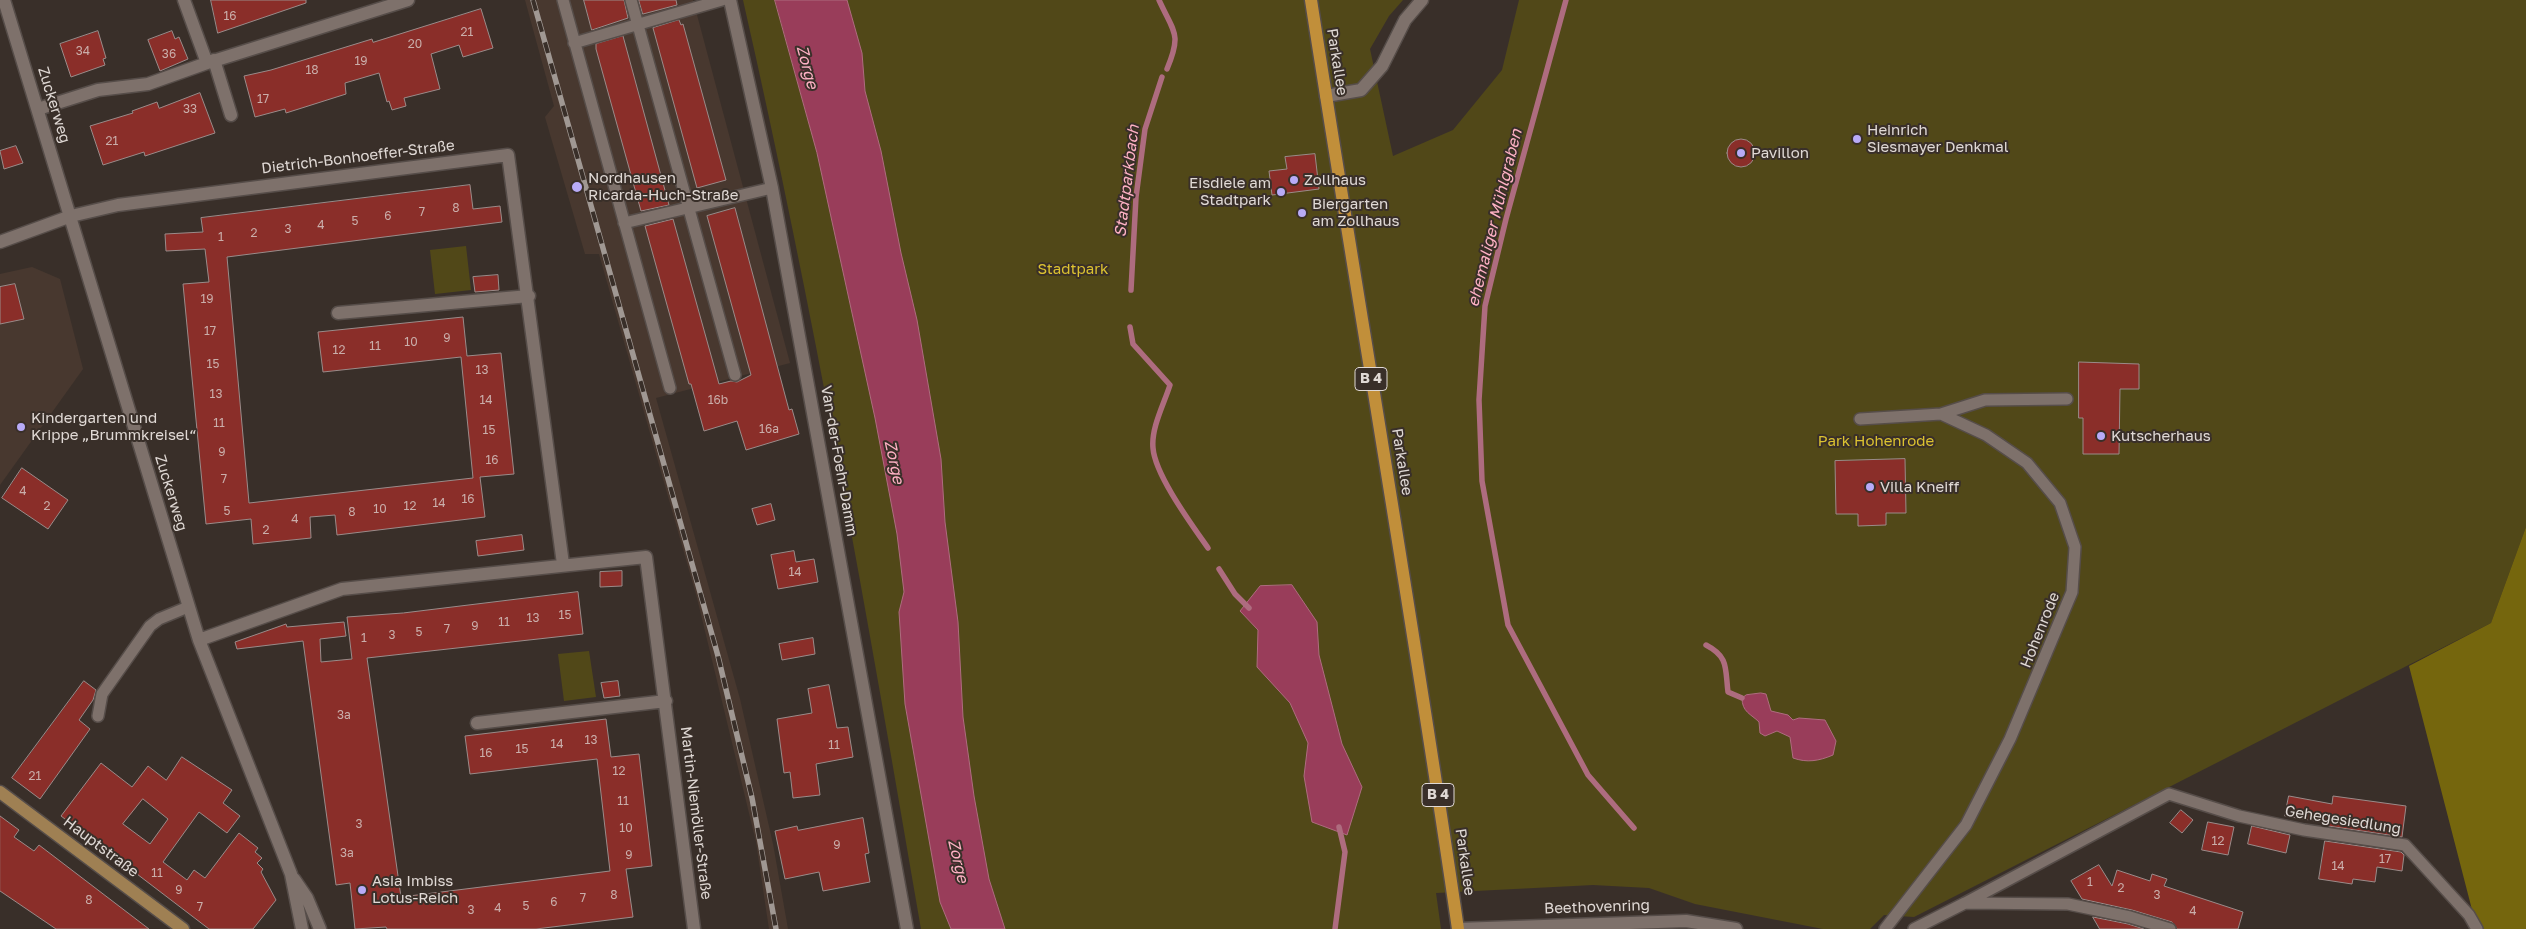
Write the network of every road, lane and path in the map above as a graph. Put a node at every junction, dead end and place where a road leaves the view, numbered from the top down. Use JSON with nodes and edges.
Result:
{"nodes":[{"id":1,"x":4,"y":0,"type":"edge"},
{"id":2,"x":184,"y":0,"type":"edge"},
{"id":3,"x":408,"y":0,"type":"edge"},
{"id":4,"x":563,"y":0,"type":"edge"},
{"id":5,"x":631,"y":0,"type":"edge"},
{"id":6,"x":722,"y":0,"type":"edge"},
{"id":7,"x":730,"y":0,"type":"edge"},
{"id":8,"x":1311,"y":0,"type":"edge"},
{"id":9,"x":1422,"y":0,"type":"edge"},
{"id":10,"x":638,"y":23,"type":"junction"},
{"id":11,"x":574,"y":43,"type":"junction"},
{"id":12,"x":210,"y":61,"type":"junction"},
{"id":13,"x":1326,"y":96,"type":"junction"},
{"id":14,"x":38,"y":109,"type":"junction"},
{"id":15,"x":231,"y":115,"type":"dead end"},
{"id":16,"x":772,"y":188,"type":"junction"},
{"id":17,"x":689,"y":207,"type":"junction"},
{"id":18,"x":71,"y":216,"type":"junction"},
{"id":19,"x":624,"y":223,"type":"junction"},
{"id":20,"x":0,"y":242,"type":"edge"},
{"id":21,"x":529,"y":296,"type":"junction"},
{"id":22,"x":338,"y":313,"type":"dead end"},
{"id":23,"x":735,"y":375,"type":"dead end"},
{"id":24,"x":670,"y":388,"type":"dead end"},
{"id":25,"x":2067,"y":399,"type":"dead end"},
{"id":26,"x":1941,"y":414,"type":"junction"},
{"id":27,"x":1860,"y":419,"type":"dead end"},
{"id":28,"x":563,"y":564,"type":"junction"},
{"id":29,"x":188,"y":607,"type":"junction"},
{"id":30,"x":199,"y":640,"type":"junction"},
{"id":31,"x":666,"y":701,"type":"junction"},
{"id":32,"x":98,"y":716,"type":"dead end"},
{"id":33,"x":477,"y":723,"type":"dead end"},
{"id":34,"x":0,"y":792,"type":"edge"},
{"id":35,"x":291,"y":874,"type":"junction"},
{"id":36,"x":1965,"y":903,"type":"junction"},
{"id":37,"x":1603,"y":926,"type":"edge"},
{"id":38,"x":183,"y":929,"type":"edge"},
{"id":39,"x":302,"y":929,"type":"edge"},
{"id":40,"x":320,"y":929,"type":"edge"},
{"id":41,"x":694,"y":929,"type":"edge"},
{"id":42,"x":908,"y":929,"type":"edge"},
{"id":43,"x":1458,"y":929,"type":"edge"},
{"id":44,"x":1730,"y":929,"type":"edge"},
{"id":45,"x":1885,"y":929,"type":"edge"},
{"id":46,"x":1914,"y":929,"type":"edge"},
{"id":47,"x":2170,"y":929,"type":"edge"},
{"id":48,"x":2477,"y":929,"type":"edge"}],
"edges":[{"from":1,"to":14,"type":"street","name":"Zuckerweg"},
{"from":2,"to":12,"type":"street"},
{"from":3,"to":12,"type":"street"},
{"from":4,"to":11,"type":"lane"},
{"from":5,"to":10,"type":"lane"},
{"from":6,"to":10,"type":"lane"},
{"from":7,"to":16,"type":"street","name":"Van-der-Foehr-Damm"},
{"from":8,"to":13,"type":"main road","name":"Parkallee","number":"B 4"},
{"from":9,"to":13,"type":"street"},
{"from":10,"to":11,"type":"lane"},
{"from":10,"to":17,"type":"lane"},
{"from":11,"to":19,"type":"lane"},
{"from":12,"to":14,"type":"street"},
{"from":12,"to":15,"type":"street"},
{"from":13,"to":43,"type":"main road","name":"Parkallee","number":"B 4"},
{"from":14,"to":18,"type":"street","name":"Zuckerweg"},
{"from":16,"to":17,"type":"lane"},
{"from":16,"to":42,"type":"street","name":"Van-der-Foehr-Damm"},
{"from":17,"to":19,"type":"lane"},
{"from":17,"to":23,"type":"lane"},
{"from":18,"to":20,"type":"street"},
{"from":18,"to":21,"type":"street","name":"Dietrich-Bonhoeffer-Straße"},
{"from":18,"to":29,"type":"street","name":"Zuckerweg"},
{"from":19,"to":24,"type":"lane"},
{"from":21,"to":22,"type":"street"},
{"from":21,"to":28,"type":"street","name":"Dietrich-Bonhoeffer-Straße"},
{"from":25,"to":26,"type":"lane"},
{"from":26,"to":27,"type":"lane","name":"Hohenrode"},
{"from":26,"to":45,"type":"lane","name":"Hohenrode"},
{"from":28,"to":30,"type":"street"},
{"from":28,"to":31,"type":"street","name":"Martin-Niemöller-Straße"},
{"from":29,"to":30,"type":"street","name":"Zuckerweg"},
{"from":29,"to":32,"type":"lane"},
{"from":30,"to":35,"type":"street","name":"Zuckerweg"},
{"from":31,"to":33,"type":"street"},
{"from":31,"to":41,"type":"street","name":"Martin-Niemöller-Straße"},
{"from":34,"to":38,"type":"street","name":"Hauptstraße"},
{"from":35,"to":39,"type":"street","name":"Zuckerweg"},
{"from":35,"to":40,"type":"street","name":"Zuckerweg"},
{"from":36,"to":46,"type":"lane"},
{"from":36,"to":47,"type":"lane"},
{"from":36,"to":48,"type":"lane","name":"Gehegesiedlung"},
{"from":37,"to":43,"type":"street","name":"Beethovenring"},
{"from":37,"to":44,"type":"street","name":"Beethovenring"}]}
